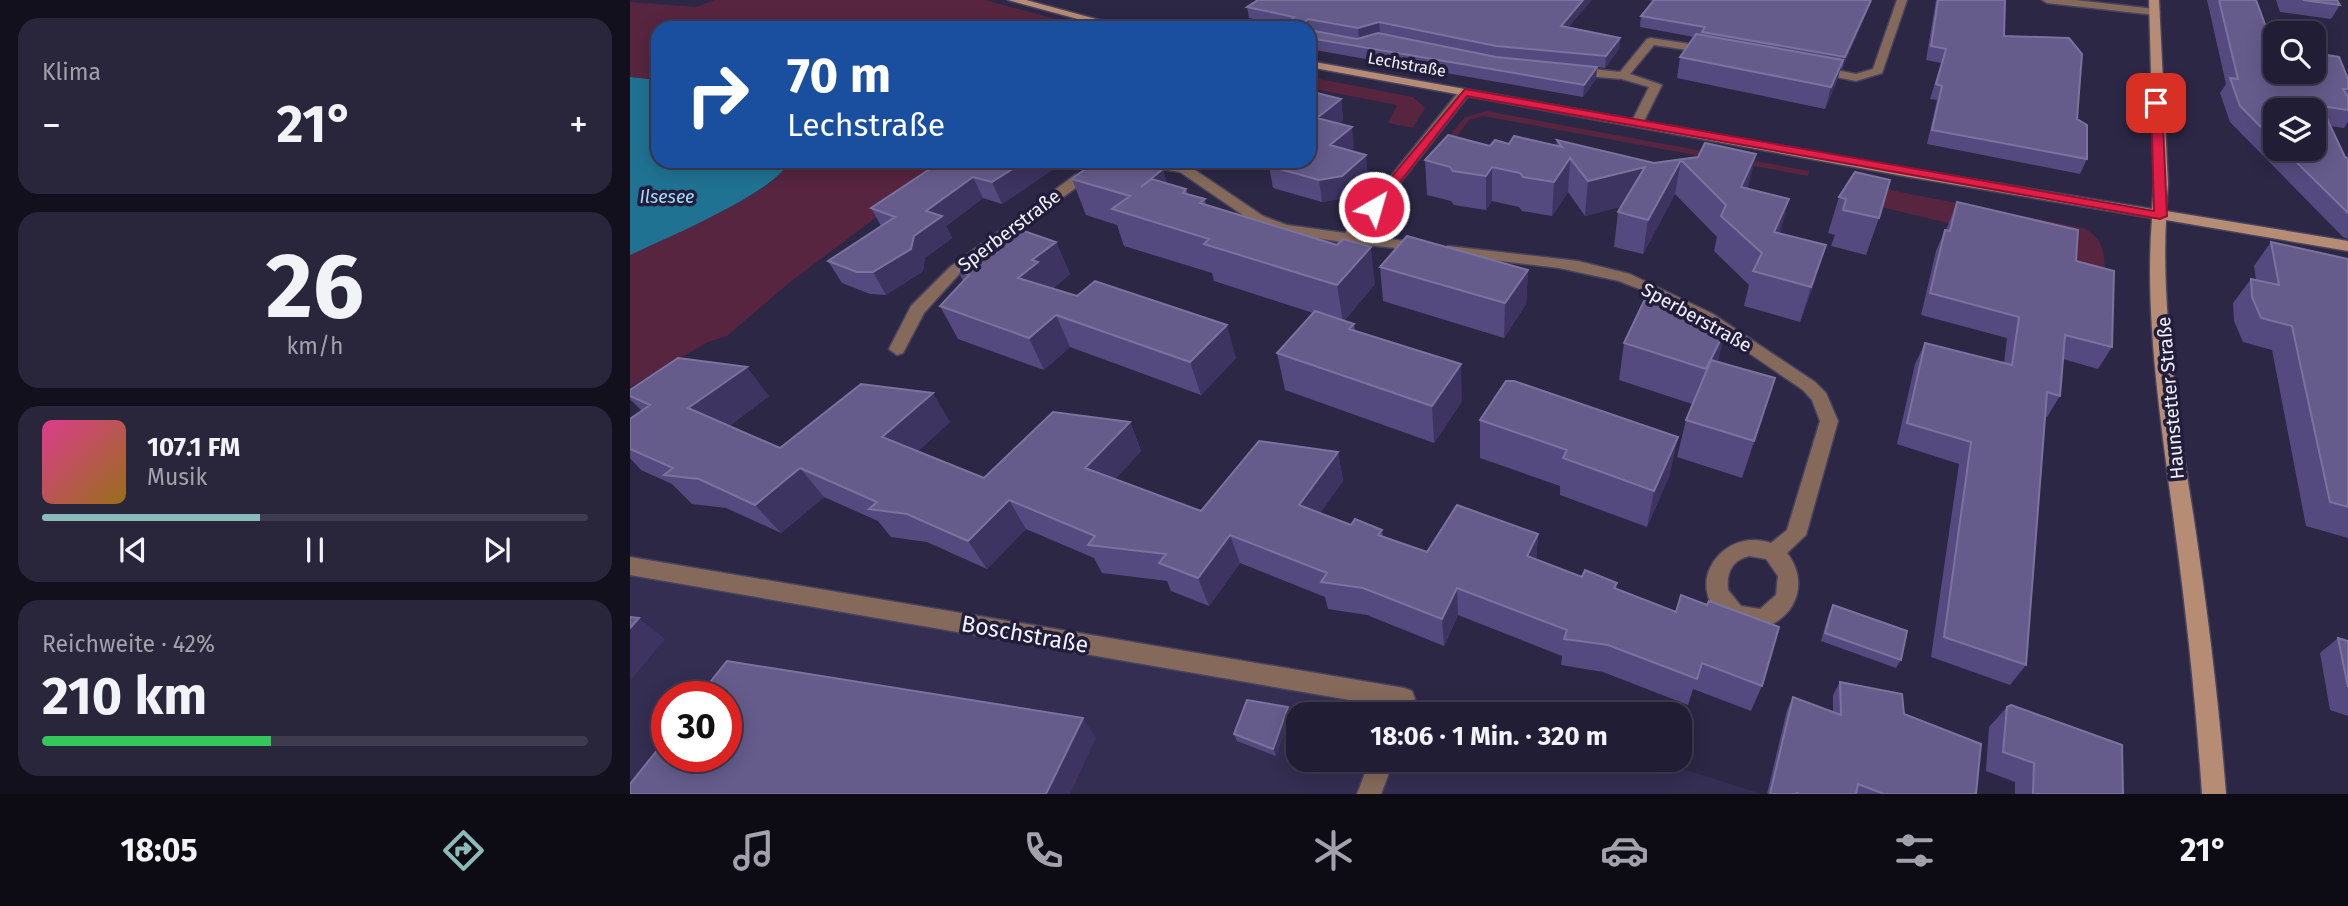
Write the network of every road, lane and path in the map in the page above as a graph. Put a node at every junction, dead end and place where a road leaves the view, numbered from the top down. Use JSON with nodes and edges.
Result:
{"nodes":[{"id":1,"x":1013,"y":0,"type":"edge"},
{"id":2,"x":1902,"y":0,"type":"edge"},
{"id":3,"x":2047,"y":0,"type":"edge"},
{"id":4,"x":2154,"y":0,"type":"edge"},
{"id":5,"x":2155,"y":12,"type":"junction"},
{"id":6,"x":1096,"y":21,"type":"edge"},
{"id":7,"x":1719,"y":52,"type":"edge"},
{"id":8,"x":1316,"y":65,"type":"edge"},
{"id":9,"x":1800,"y":67,"type":"edge"},
{"id":10,"x":1565,"y":71,"type":"edge"},
{"id":11,"x":1623,"y":76,"type":"junction"},
{"id":12,"x":1465,"y":92,"type":"junction"},
{"id":13,"x":1637,"y":123,"type":"junction"},
{"id":14,"x":1110,"y":168,"type":"edge"},
{"id":15,"x":1178,"y":168,"type":"edge"},
{"id":16,"x":2160,"y":216,"type":"junction"},
{"id":17,"x":1348,"y":240,"type":"junction"},
{"id":18,"x":2348,"y":246,"type":"edge"},
{"id":19,"x":897,"y":349,"type":"dead end"},
{"id":20,"x":1774,"y":552,"type":"dead end"},
{"id":21,"x":630,"y":566,"type":"edge"},
{"id":22,"x":1403,"y":702,"type":"edge"},
{"id":23,"x":1377,"y":772,"type":"edge"},
{"id":24,"x":1369,"y":794,"type":"edge"},
{"id":25,"x":2214,"y":794,"type":"edge"}],
"edges":[{"from":1,"to":6,"type":"main road"},
{"from":2,"to":9,"type":"street"},
{"from":3,"to":5,"type":"street"},
{"from":4,"to":5,"type":"main road","name":"Haunstetter Straße"},
{"from":5,"to":16,"type":"main road","name":"Haunstetter Straße"},
{"from":7,"to":11,"type":"street"},
{"from":8,"to":12,"type":"main road","name":"Lechstraße"},
{"from":10,"to":11,"type":"street"},
{"from":11,"to":13,"type":"street"},
{"from":12,"to":13,"type":"main road","name":"Lechstraße"},
{"from":12,"to":17,"type":"street"},
{"from":13,"to":16,"type":"main road","name":"Lechstraße"},
{"from":14,"to":19,"type":"street","name":"Sperberstraße"},
{"from":15,"to":17,"type":"street","name":"Sperberstraße"},
{"from":16,"to":18,"type":"main road","name":"Lechstraße"},
{"from":16,"to":25,"type":"main road","name":"Haunstetter Straße"},
{"from":17,"to":20,"type":"street","name":"Sperberstraße"},
{"from":21,"to":22,"type":"street","name":"Boschstraße"},
{"from":23,"to":24,"type":"street"}]}
